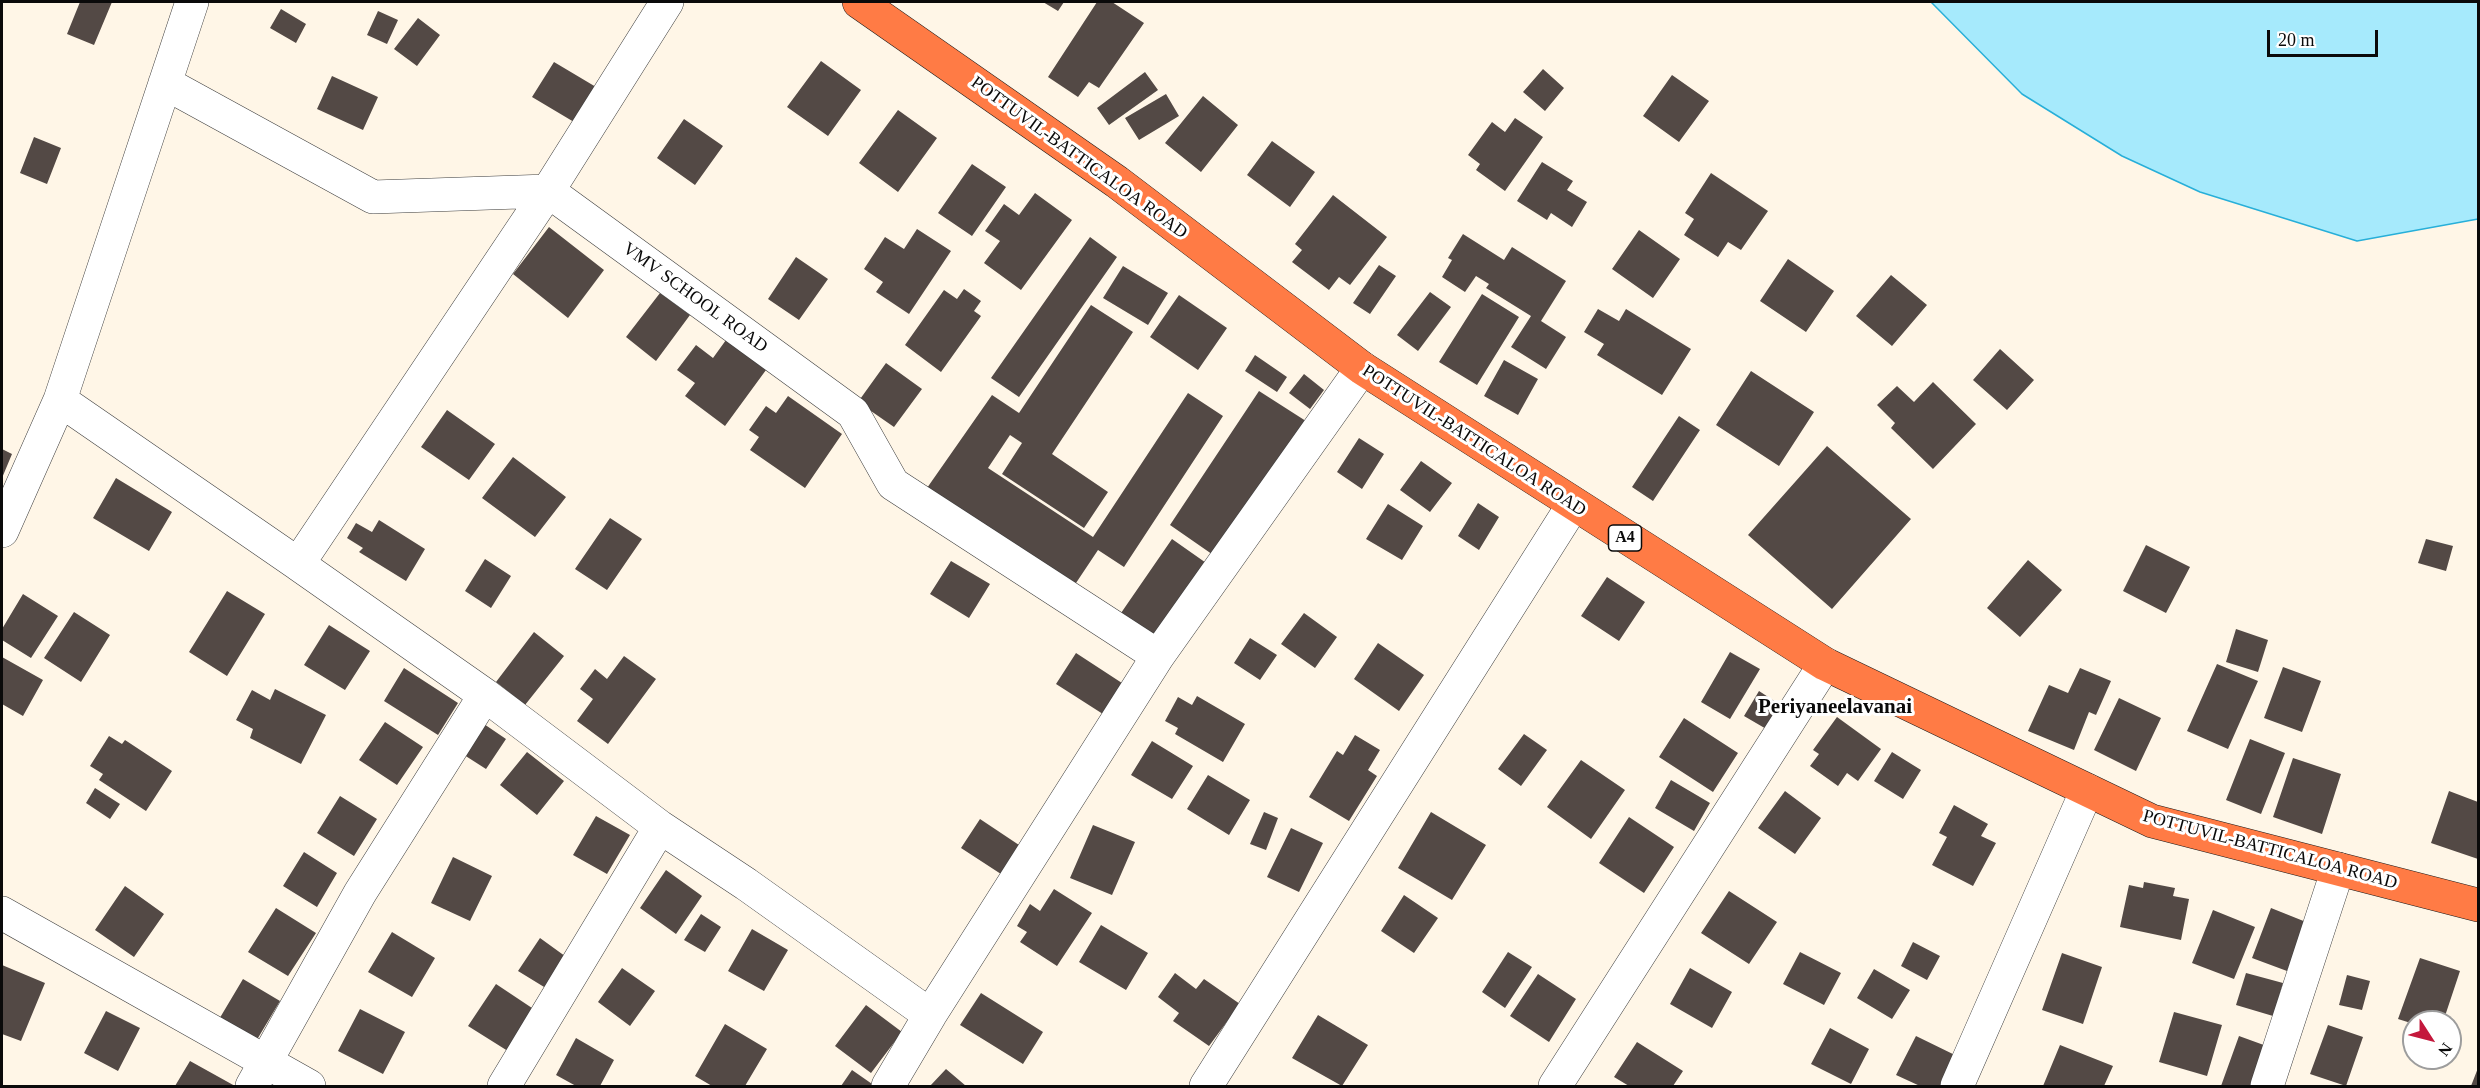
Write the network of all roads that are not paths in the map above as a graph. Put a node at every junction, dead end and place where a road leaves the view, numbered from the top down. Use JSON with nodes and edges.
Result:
{"nodes":[{"id":1,"x":192,"y":2,"type":"edge"},
{"id":2,"x":668,"y":2,"type":"edge"},
{"id":3,"x":859,"y":2,"type":"edge"},
{"id":4,"x":165,"y":83,"type":"junction"},
{"id":5,"x":548,"y":191,"type":"junction"},
{"id":6,"x":1362,"y":368,"type":"junction"},
{"id":7,"x":60,"y":400,"type":"junction"},
{"id":8,"x":1573,"y":505,"type":"junction"},
{"id":9,"x":2,"y":531,"type":"edge"},
{"id":10,"x":298,"y":564,"type":"junction"},
{"id":11,"x":1158,"y":656,"type":"junction"},
{"id":12,"x":1825,"y":664,"type":"junction"},
{"id":13,"x":484,"y":695,"type":"junction"},
{"id":14,"x":2087,"y":790,"type":"junction"},
{"id":15,"x":660,"y":827,"type":"junction"},
{"id":16,"x":2338,"y":869,"type":"junction"},
{"id":17,"x":2478,"y":905,"type":"edge"},
{"id":18,"x":2,"y":914,"type":"edge"},
{"id":19,"x":930,"y":1015,"type":"junction"},
{"id":20,"x":259,"y":1073,"type":"edge"},
{"id":21,"x":309,"y":1086,"type":"edge"},
{"id":22,"x":504,"y":1086,"type":"edge"},
{"id":23,"x":888,"y":1086,"type":"edge"},
{"id":24,"x":1206,"y":1086,"type":"edge"},
{"id":25,"x":1555,"y":1086,"type":"edge"},
{"id":26,"x":1957,"y":1086,"type":"edge"},
{"id":27,"x":2267,"y":1086,"type":"edge"}],
"edges":[{"from":1,"to":4,"type":"street"},
{"from":2,"to":5,"type":"street"},
{"from":3,"to":6,"type":"highway","name":"POTTUVIL-BATTICALOA ROAD","number":"A4"},
{"from":4,"to":5,"type":"street"},
{"from":4,"to":7,"type":"street"},
{"from":5,"to":10,"type":"street"},
{"from":5,"to":11,"type":"street","name":"VMV SCHOOL ROAD"},
{"from":6,"to":8,"type":"highway","name":"POTTUVIL-BATTICALOA ROAD","number":"A4"},
{"from":6,"to":11,"type":"street"},
{"from":7,"to":9,"type":"street"},
{"from":7,"to":10,"type":"street"},
{"from":8,"to":12,"type":"highway","name":"POTTUVIL-BATTICALOA ROAD","number":"A4"},
{"from":8,"to":24,"type":"street"},
{"from":10,"to":13,"type":"street"},
{"from":11,"to":19,"type":"street"},
{"from":12,"to":14,"type":"highway","name":"POTTUVIL-BATTICALOA ROAD","number":"A4"},
{"from":12,"to":25,"type":"street"},
{"from":13,"to":15,"type":"street"},
{"from":13,"to":20,"type":"street"},
{"from":14,"to":16,"type":"highway","name":"POTTUVIL-BATTICALOA ROAD","number":"A4"},
{"from":14,"to":26,"type":"street"},
{"from":15,"to":19,"type":"street"},
{"from":15,"to":22,"type":"street"},
{"from":16,"to":17,"type":"highway","name":"POTTUVIL-BATTICALOA ROAD","number":"A4"},
{"from":16,"to":27,"type":"street"},
{"from":18,"to":20,"type":"street"},
{"from":19,"to":23,"type":"street"},
{"from":20,"to":21,"type":"street"}]}
